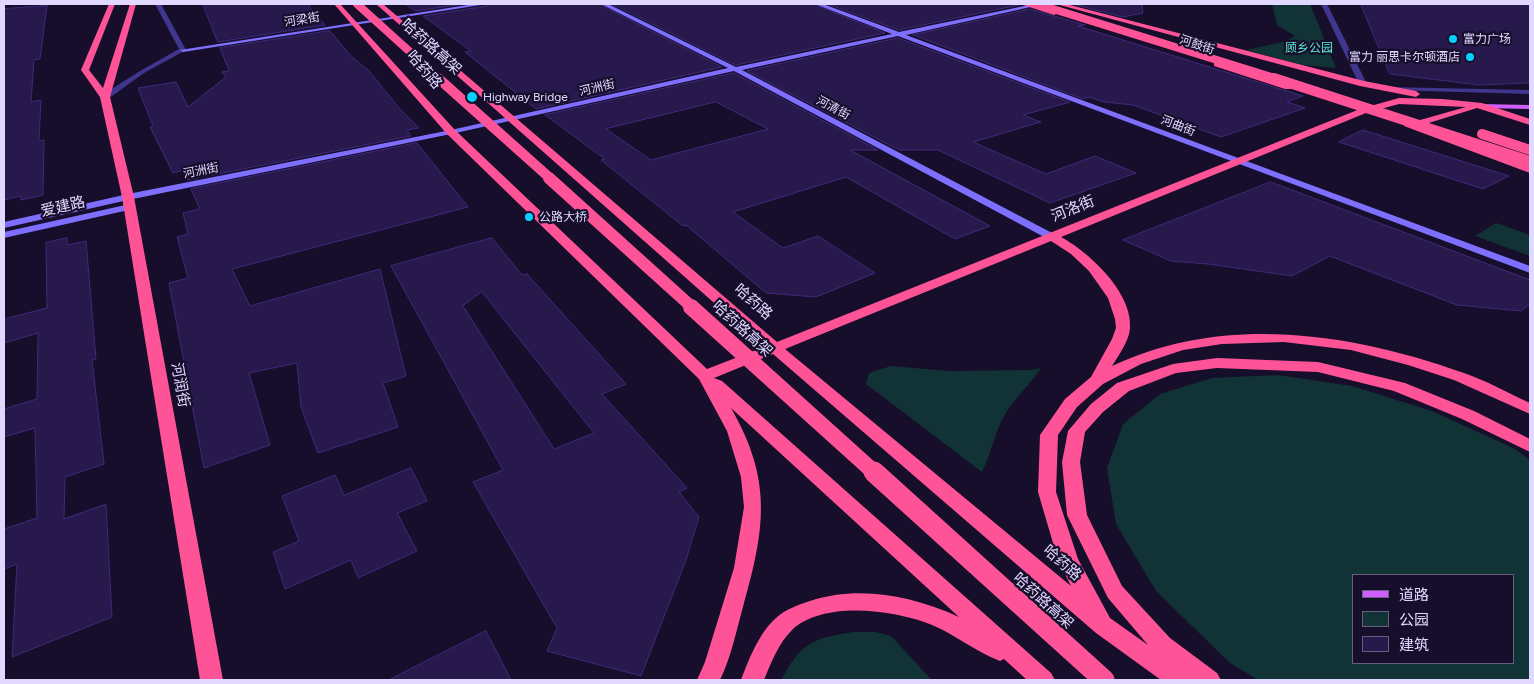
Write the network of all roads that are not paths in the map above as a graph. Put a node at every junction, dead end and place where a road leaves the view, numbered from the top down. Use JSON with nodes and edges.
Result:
{"nodes":[{"id":1,"x":112,"y":4,"type":"edge"},
{"id":2,"x":133,"y":4,"type":"edge"},
{"id":3,"x":158,"y":4,"type":"edge"},
{"id":4,"x":336,"y":4,"type":"edge"},
{"id":5,"x":357,"y":4,"type":"edge"},
{"id":6,"x":379,"y":4,"type":"edge"},
{"id":7,"x":484,"y":4,"type":"edge"},
{"id":8,"x":604,"y":4,"type":"edge"},
{"id":9,"x":818,"y":4,"type":"edge"},
{"id":10,"x":1033,"y":4,"type":"edge"},
{"id":11,"x":1324,"y":4,"type":"edge"},
{"id":12,"x":1057,"y":6,"type":"edge"},
{"id":13,"x":395,"y":17,"type":"junction"},
{"id":14,"x":356,"y":23,"type":"junction"},
{"id":15,"x":899,"y":34,"type":"junction"},
{"id":16,"x":183,"y":50,"type":"junction"},
{"id":17,"x":735,"y":69,"type":"junction"},
{"id":18,"x":1363,"y":84,"type":"junction"},
{"id":19,"x":1336,"y":87,"type":"dead end"},
{"id":20,"x":1380,"y":88,"type":"junction"},
{"id":21,"x":1530,"y":92,"type":"edge"},
{"id":22,"x":105,"y":97,"type":"junction"},
{"id":23,"x":1373,"y":99,"type":"dead end"},
{"id":24,"x":1482,"y":106,"type":"junction"},
{"id":25,"x":1530,"y":107,"type":"edge"},
{"id":26,"x":1363,"y":111,"type":"junction"},
{"id":27,"x":1410,"y":111,"type":"dead end"},
{"id":28,"x":1419,"y":114,"type":"dead end"},
{"id":29,"x":510,"y":119,"type":"junction"},
{"id":30,"x":1530,"y":122,"type":"edge"},
{"id":31,"x":1447,"y":123,"type":"dead end"},
{"id":32,"x":1409,"y":126,"type":"junction"},
{"id":33,"x":451,"y":132,"type":"junction"},
{"id":34,"x":1475,"y":132,"type":"dead end"},
{"id":35,"x":1530,"y":150,"type":"edge"},
{"id":36,"x":1530,"y":161,"type":"edge"},
{"id":37,"x":1236,"y":162,"type":"junction"},
{"id":38,"x":1530,"y":170,"type":"edge"},
{"id":39,"x":129,"y":202,"type":"junction"},
{"id":40,"x":4,"y":225,"type":"edge"},
{"id":41,"x":4,"y":236,"type":"edge"},
{"id":42,"x":1050,"y":236,"type":"junction"},
{"id":43,"x":1530,"y":270,"type":"edge"},
{"id":44,"x":775,"y":348,"type":"junction"},
{"id":45,"x":705,"y":376,"type":"junction"},
{"id":46,"x":1097,"y":380,"type":"junction"},
{"id":47,"x":1530,"y":410,"type":"edge"},
{"id":48,"x":1530,"y":446,"type":"edge"},
{"id":49,"x":1104,"y":626,"type":"junction"},
{"id":50,"x":1039,"y":677,"type":"edge"},
{"id":51,"x":212,"y":680,"type":"edge"},
{"id":52,"x":708,"y":680,"type":"edge"},
{"id":53,"x":752,"y":680,"type":"edge"},
{"id":54,"x":1104,"y":680,"type":"edge"},
{"id":55,"x":1179,"y":680,"type":"edge"},
{"id":56,"x":1208,"y":680,"type":"edge"}],
"edges":[{"from":1,"to":22,"type":"highway","name":"河润街"},
{"from":2,"to":22,"type":"highway"},
{"from":3,"to":16,"type":"street"},
{"from":4,"to":14,"type":"highway","name":"哈药路"},
{"from":5,"to":54,"type":"highway","name":"哈药路高架","bridge":true},
{"from":6,"to":13,"type":"highway","name":"哈药路"},
{"from":7,"to":13,"type":"street","name":"河梁街"},
{"from":8,"to":17,"type":"street","name":"河清街"},
{"from":9,"to":15,"type":"street","name":"河曲街"},
{"from":10,"to":12,"type":"highway","bridge":true},
{"from":10,"to":15,"type":"street","name":"河洲街"},
{"from":10,"to":26,"type":"highway","name":"河鼓街"},
{"from":11,"to":18,"type":"street"},
{"from":12,"to":18,"type":"highway","name":"河鼓街"},
{"from":12,"to":19,"type":"highway","bridge":true},
{"from":12,"to":36,"type":"highway","bridge":true},
{"from":13,"to":14,"type":"street","name":"河梁街"},
{"from":13,"to":29,"type":"highway","name":"哈药路"},
{"from":14,"to":16,"type":"street","name":"河梁街"},
{"from":14,"to":33,"type":"highway","name":"哈药路"},
{"from":15,"to":17,"type":"street","name":"河洲街"},
{"from":15,"to":37,"type":"street","name":"河曲街"},
{"from":16,"to":22,"type":"street"},
{"from":17,"to":29,"type":"street","name":"河洲街"},
{"from":17,"to":42,"type":"street","name":"河清街"},
{"from":18,"to":20,"type":"highway","name":"河鼓街"},
{"from":20,"to":21,"type":"lane"},
{"from":20,"to":24,"type":"highway","name":"河鼓街"},
{"from":22,"to":39,"type":"highway","name":"河润街"},
{"from":23,"to":27,"type":"highway"},
{"from":24,"to":25,"type":"main road"},
{"from":24,"to":26,"type":"highway","name":"河洛街"},
{"from":24,"to":30,"type":"highway"},
{"from":24,"to":32,"type":"highway"},
{"from":26,"to":32,"type":"highway","name":"河鼓街"},
{"from":26,"to":37,"type":"highway","name":"河洛街"},
{"from":28,"to":31,"type":"highway"},
{"from":29,"to":33,"type":"street","name":"河洲街"},
{"from":29,"to":44,"type":"highway","name":"哈药路"},
{"from":32,"to":38,"type":"highway","name":"河鼓街"},
{"from":33,"to":39,"type":"street","name":"河洲街"},
{"from":33,"to":45,"type":"highway","name":"哈药路"},
{"from":34,"to":35,"type":"highway","bridge":true},
{"from":37,"to":42,"type":"highway","name":"河洛街"},
{"from":37,"to":43,"type":"street","name":"河曲街"},
{"from":39,"to":40,"type":"street","name":"爱建路"},
{"from":39,"to":41,"type":"street","name":"爱建路"},
{"from":39,"to":51,"type":"highway","name":"河润街"},
{"from":42,"to":44,"type":"highway","name":"河洛街"},
{"from":42,"to":46,"type":"highway"},
{"from":44,"to":45,"type":"highway","name":"河洛街"},
{"from":44,"to":49,"type":"highway","name":"哈药路"},
{"from":45,"to":50,"type":"highway"},
{"from":45,"to":52,"type":"highway","name":"哈药路"},
{"from":46,"to":47,"type":"highway"},
{"from":46,"to":49,"type":"highway"},
{"from":48,"to":56,"type":"highway"},
{"from":49,"to":55,"type":"highway","name":"哈药路"},
{"from":50,"to":53,"type":"highway"}]}
